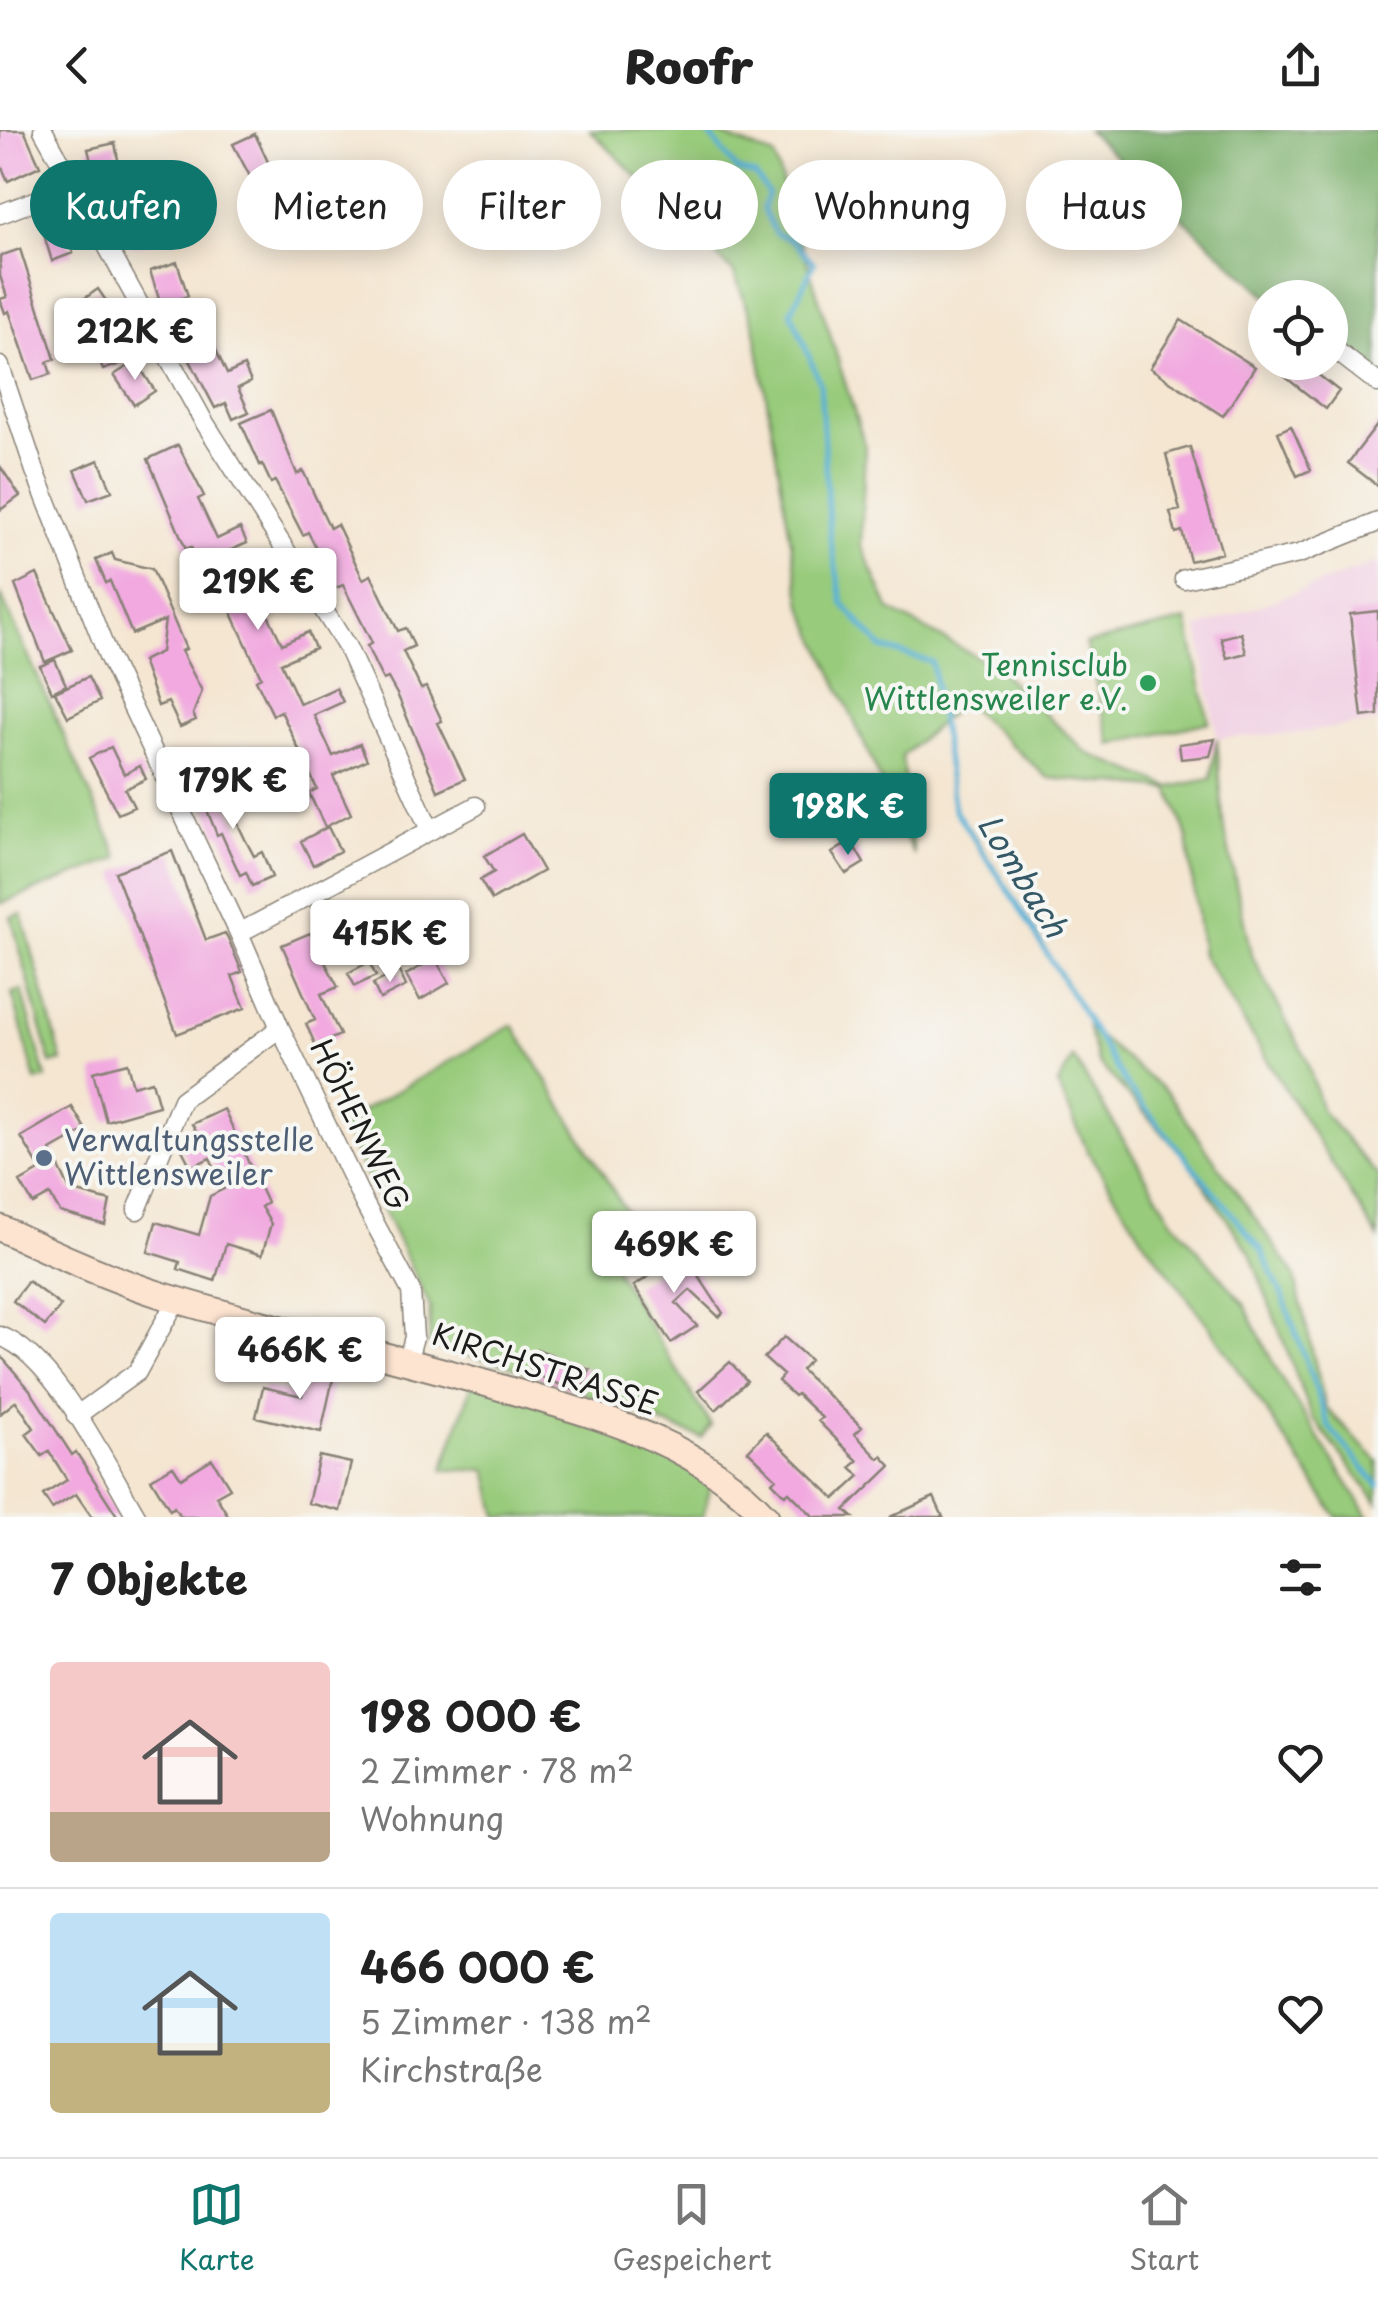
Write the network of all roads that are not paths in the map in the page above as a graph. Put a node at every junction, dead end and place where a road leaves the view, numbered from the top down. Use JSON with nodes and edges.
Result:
{"nodes":[{"id":1,"x":43,"y":130,"type":"edge"},
{"id":2,"x":60,"y":160,"type":"edge"},
{"id":3,"x":30,"y":203,"type":"edge"},
{"id":4,"x":0,"y":214,"type":"edge"},
{"id":5,"x":109,"y":250,"type":"edge"},
{"id":6,"x":1348,"y":360,"type":"edge"},
{"id":7,"x":0,"y":366,"type":"edge"},
{"id":8,"x":1378,"y":382,"type":"edge"},
{"id":9,"x":1378,"y":522,"type":"edge"},
{"id":10,"x":1184,"y":578,"type":"dead end"},
{"id":11,"x":476,"y":806,"type":"dead end"},
{"id":12,"x":430,"y":830,"type":"junction"},
{"id":13,"x":239,"y":933,"type":"junction"},
{"id":14,"x":280,"y":1028,"type":"junction"},
{"id":15,"x":137,"y":1210,"type":"dead end"},
{"id":16,"x":0,"y":1228,"type":"edge"},
{"id":17,"x":177,"y":1299,"type":"junction"},
{"id":18,"x":0,"y":1336,"type":"edge"},
{"id":19,"x":408,"y":1359,"type":"junction"},
{"id":20,"x":76,"y":1416,"type":"junction"},
{"id":21,"x":137,"y":1517,"type":"edge"},
{"id":22,"x":766,"y":1517,"type":"edge"}],
"edges":[{"from":1,"to":2,"type":"street"},
{"from":3,"to":4,"type":"street"},
{"from":5,"to":12,"type":"street"},
{"from":6,"to":8,"type":"street"},
{"from":7,"to":13,"type":"street","name":"HÖHENWEG"},
{"from":9,"to":10,"type":"street"},
{"from":11,"to":12,"type":"street"},
{"from":12,"to":13,"type":"street"},
{"from":13,"to":14,"type":"street","name":"HÖHENWEG"},
{"from":14,"to":15,"type":"street"},
{"from":14,"to":19,"type":"street","name":"HÖHENWEG"},
{"from":16,"to":17,"type":"street","name":"KIRCHSTRASSE"},
{"from":17,"to":19,"type":"street","name":"KIRCHSTRASSE"},
{"from":17,"to":20,"type":"street"},
{"from":18,"to":20,"type":"street"},
{"from":19,"to":22,"type":"street","name":"KIRCHSTRASSE"},
{"from":20,"to":21,"type":"street"}]}
